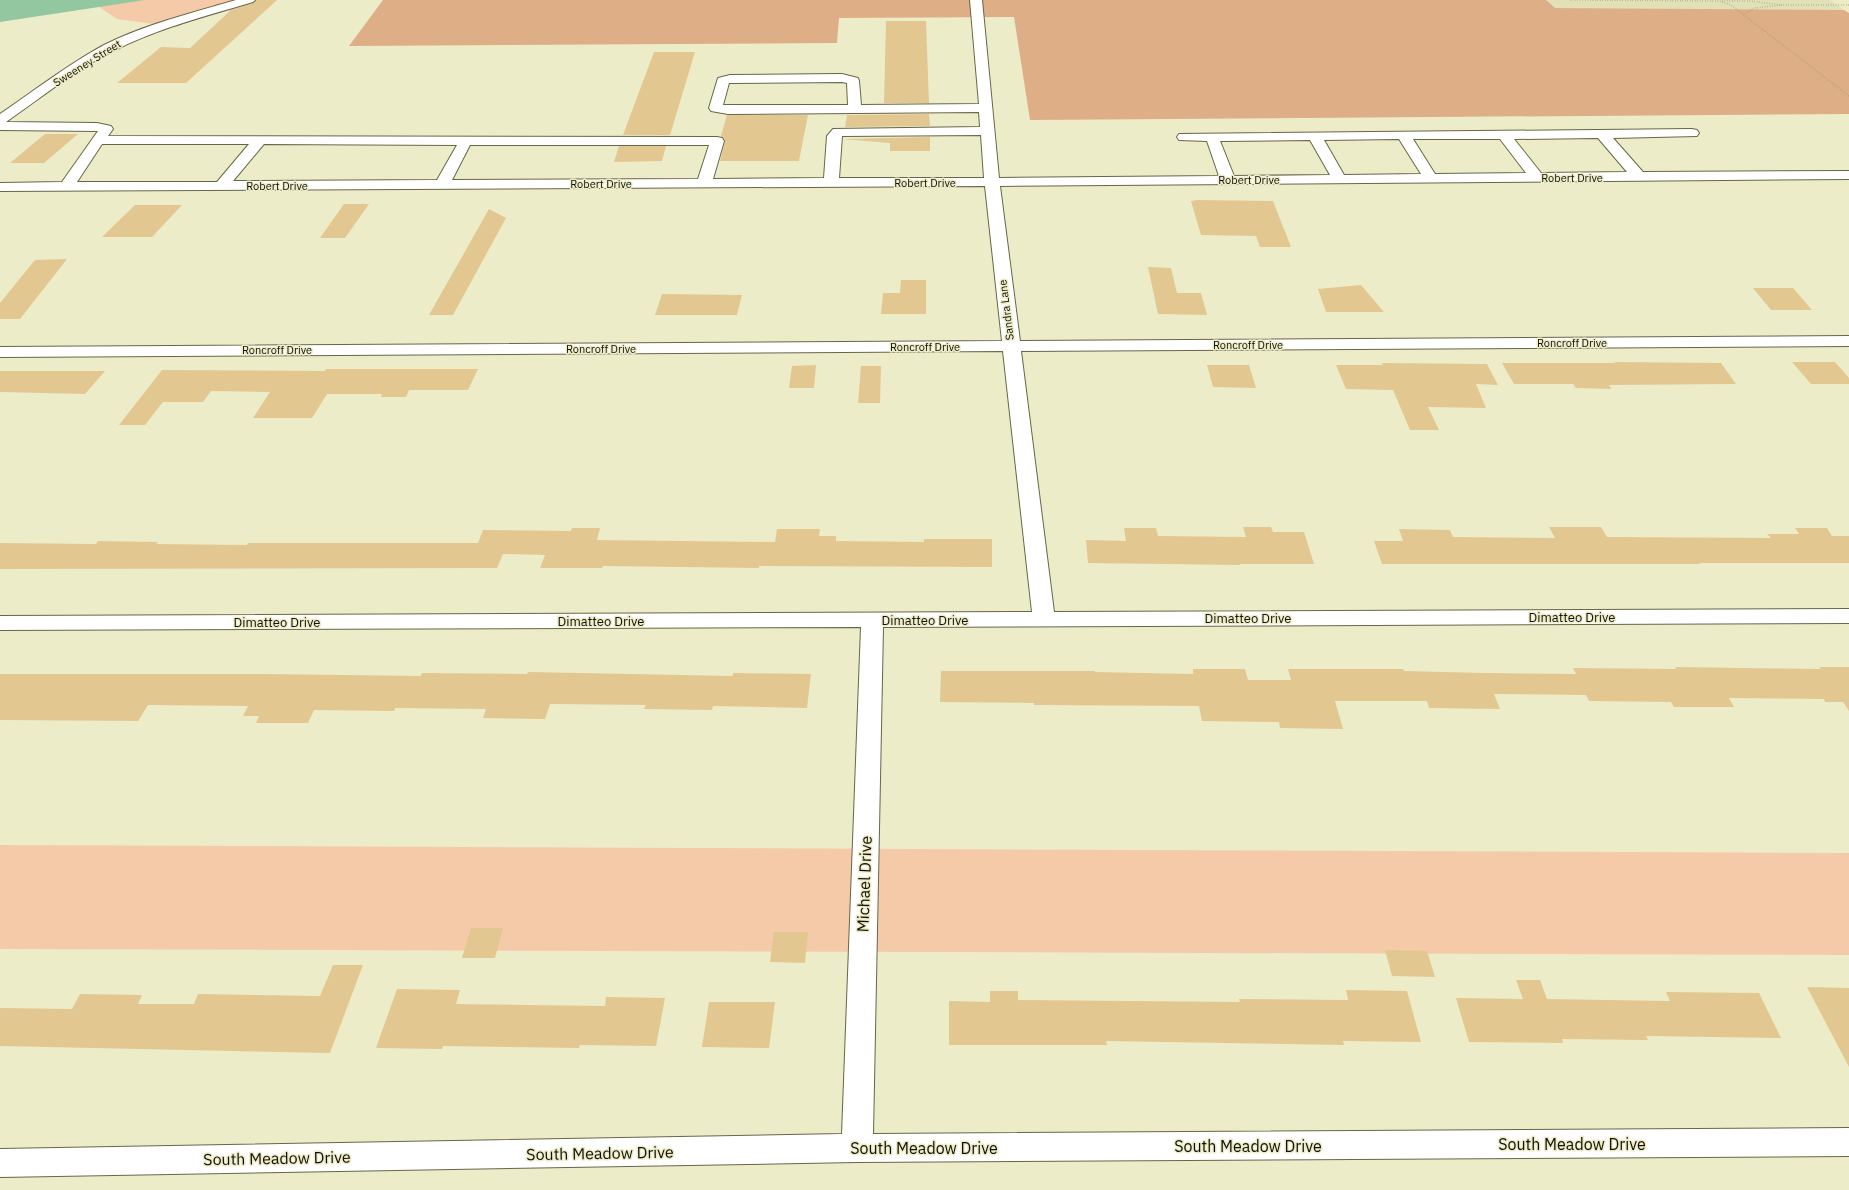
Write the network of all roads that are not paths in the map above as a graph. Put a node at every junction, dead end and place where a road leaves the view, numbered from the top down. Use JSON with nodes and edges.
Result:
{"nodes":[{"id":1,"x":249,"y":0,"type":"edge"},
{"id":2,"x":976,"y":0,"type":"edge"},
{"id":3,"x":985,"y":108,"type":"junction"},
{"id":4,"x":855,"y":109,"type":"junction"},
{"id":5,"x":0,"y":120,"type":"edge"},
{"id":6,"x":0,"y":126,"type":"edge"},
{"id":7,"x":987,"y":131,"type":"junction"},
{"id":8,"x":1692,"y":133,"type":"dead end"},
{"id":9,"x":1602,"y":134,"type":"junction"},
{"id":10,"x":1403,"y":135,"type":"junction"},
{"id":11,"x":1504,"y":135,"type":"junction"},
{"id":12,"x":1315,"y":136,"type":"junction"},
{"id":13,"x":1184,"y":137,"type":"dead end"},
{"id":14,"x":1212,"y":137,"type":"junction"},
{"id":15,"x":100,"y":140,"type":"junction"},
{"id":16,"x":260,"y":140,"type":"junction"},
{"id":17,"x":466,"y":140,"type":"junction"},
{"id":18,"x":1849,"y":175,"type":"edge"},
{"id":19,"x":1639,"y":177,"type":"junction"},
{"id":20,"x":1537,"y":178,"type":"junction"},
{"id":21,"x":1431,"y":179,"type":"junction"},
{"id":22,"x":1228,"y":180,"type":"junction"},
{"id":23,"x":1340,"y":180,"type":"junction"},
{"id":24,"x":992,"y":182,"type":"junction"},
{"id":25,"x":831,"y":183,"type":"junction"},
{"id":26,"x":704,"y":184,"type":"junction"},
{"id":27,"x":442,"y":185,"type":"junction"},
{"id":28,"x":66,"y":186,"type":"junction"},
{"id":29,"x":221,"y":186,"type":"junction"},
{"id":30,"x":0,"y":187,"type":"edge"},
{"id":31,"x":1849,"y":342,"type":"edge"},
{"id":32,"x":1010,"y":347,"type":"junction"},
{"id":33,"x":0,"y":352,"type":"edge"},
{"id":34,"x":1849,"y":616,"type":"edge"},
{"id":35,"x":1044,"y":619,"type":"junction"},
{"id":36,"x":872,"y":620,"type":"junction"},
{"id":37,"x":0,"y":623,"type":"edge"},
{"id":38,"x":1849,"y":1142,"type":"edge"},
{"id":39,"x":857,"y":1148,"type":"junction"},
{"id":40,"x":0,"y":1163,"type":"edge"}],
"edges":[{"from":1,"to":5,"type":"street","name":"Sweeney Street"},
{"from":2,"to":3,"type":"street","name":"Sandra Lane"},
{"from":3,"to":4,"type":"street"},
{"from":3,"to":7,"type":"street","name":"Sandra Lane"},
{"from":4,"to":4,"type":"street"},
{"from":6,"to":15,"type":"street"},
{"from":7,"to":24,"type":"street","name":"Sandra Lane"},
{"from":7,"to":25,"type":"street"},
{"from":8,"to":9,"type":"street"},
{"from":9,"to":11,"type":"street"},
{"from":9,"to":19,"type":"street"},
{"from":10,"to":11,"type":"street"},
{"from":10,"to":12,"type":"street"},
{"from":10,"to":21,"type":"street"},
{"from":11,"to":20,"type":"street"},
{"from":12,"to":14,"type":"street"},
{"from":12,"to":23,"type":"street"},
{"from":13,"to":14,"type":"street"},
{"from":14,"to":22,"type":"street"},
{"from":15,"to":16,"type":"street"},
{"from":15,"to":28,"type":"street"},
{"from":16,"to":17,"type":"street"},
{"from":16,"to":29,"type":"street"},
{"from":17,"to":26,"type":"street"},
{"from":17,"to":27,"type":"street"},
{"from":18,"to":19,"type":"street","name":"Robert Drive"},
{"from":19,"to":20,"type":"street","name":"Robert Drive"},
{"from":20,"to":21,"type":"street","name":"Robert Drive"},
{"from":21,"to":23,"type":"street","name":"Robert Drive"},
{"from":22,"to":23,"type":"street","name":"Robert Drive"},
{"from":22,"to":24,"type":"street","name":"Robert Drive"},
{"from":24,"to":25,"type":"street","name":"Robert Drive"},
{"from":24,"to":32,"type":"street","name":"Sandra Lane"},
{"from":25,"to":26,"type":"street","name":"Robert Drive"},
{"from":26,"to":27,"type":"street","name":"Robert Drive"},
{"from":27,"to":29,"type":"street","name":"Robert Drive"},
{"from":28,"to":29,"type":"street","name":"Robert Drive"},
{"from":28,"to":30,"type":"street","name":"Robert Drive"},
{"from":31,"to":32,"type":"street","name":"Roncroff Drive"},
{"from":32,"to":33,"type":"street","name":"Roncroff Drive"},
{"from":32,"to":35,"type":"street","name":"Sandra Lane"},
{"from":34,"to":35,"type":"street","name":"Dimatteo Drive"},
{"from":35,"to":36,"type":"street","name":"Dimatteo Drive"},
{"from":36,"to":37,"type":"street","name":"Dimatteo Drive"},
{"from":36,"to":39,"type":"street","name":"Michael Drive"},
{"from":38,"to":39,"type":"street","name":"South Meadow Drive"},
{"from":39,"to":40,"type":"street","name":"South Meadow Drive"}]}
